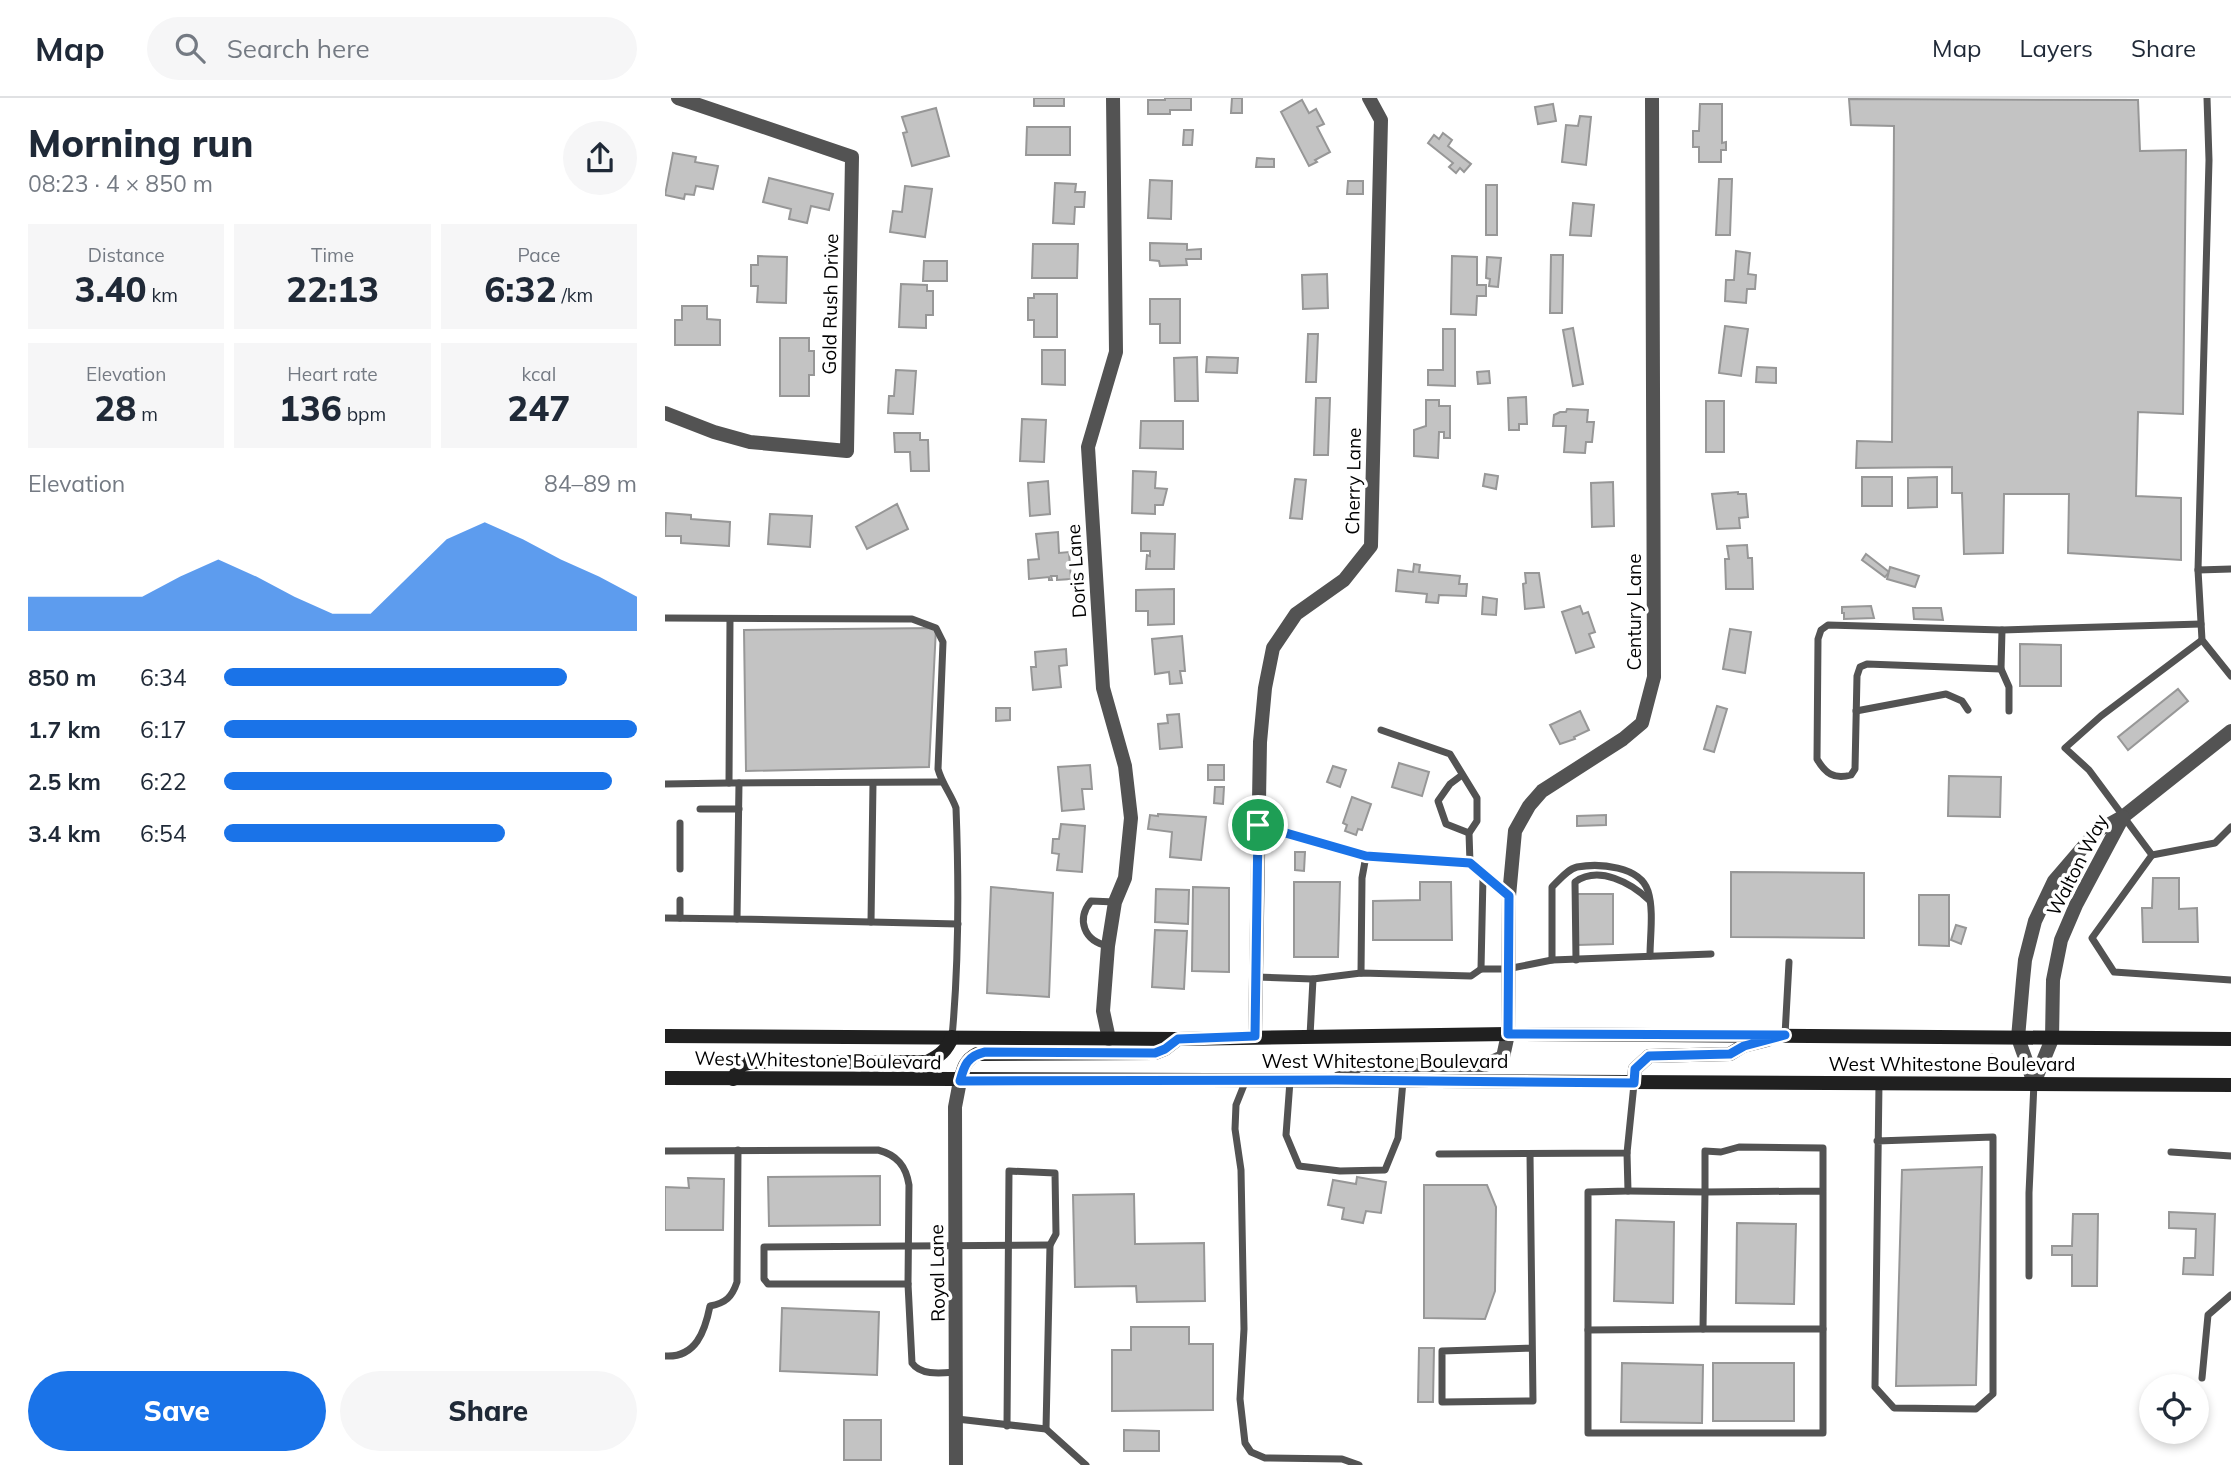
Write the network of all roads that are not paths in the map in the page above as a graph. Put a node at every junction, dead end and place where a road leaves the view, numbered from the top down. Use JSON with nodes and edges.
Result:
{"nodes":[{"id":1,"x":678,"y":98,"type":"edge"},
{"id":2,"x":1113,"y":98,"type":"edge"},
{"id":3,"x":1369,"y":98,"type":"edge"},
{"id":4,"x":1652,"y":98,"type":"edge"},
{"id":5,"x":2207,"y":98,"type":"edge"},
{"id":6,"x":665,"y":413,"type":"edge"},
{"id":7,"x":2231,"y":569,"type":"edge"},
{"id":8,"x":2198,"y":570,"type":"junction"},
{"id":9,"x":665,"y":618,"type":"edge"},
{"id":10,"x":730,"y":619,"type":"junction"},
{"id":11,"x":2201,"y":624,"type":"junction"},
{"id":12,"x":2002,"y":630,"type":"junction"},
{"id":13,"x":2202,"y":640,"type":"junction"},
{"id":14,"x":2001,"y":669,"type":"junction"},
{"id":15,"x":2231,"y":676,"type":"edge"},
{"id":16,"x":1968,"y":710,"type":"dead end"},
{"id":17,"x":1856,"y":711,"type":"junction"},
{"id":18,"x":2008,"y":711,"type":"dead end"},
{"id":19,"x":1381,"y":730,"type":"dead end"},
{"id":20,"x":2231,"y":731,"type":"edge"},
{"id":21,"x":1462,"y":775,"type":"junction"},
{"id":22,"x":941,"y":782,"type":"junction"},
{"id":23,"x":729,"y":783,"type":"junction"},
{"id":24,"x":739,"y":783,"type":"junction"},
{"id":25,"x":873,"y":783,"type":"junction"},
{"id":26,"x":665,"y":784,"type":"edge"},
{"id":27,"x":700,"y":809,"type":"dead end"},
{"id":28,"x":739,"y":809,"type":"junction"},
{"id":29,"x":2124,"y":816,"type":"junction"},
{"id":30,"x":680,"y":823,"type":"dead end"},
{"id":31,"x":1258,"y":825,"type":"junction"},
{"id":32,"x":2231,"y":827,"type":"edge"},
{"id":33,"x":1469,"y":833,"type":"junction"},
{"id":34,"x":2152,"y":855,"type":"junction"},
{"id":35,"x":1366,"y":856,"type":"junction"},
{"id":36,"x":1470,"y":863,"type":"junction"},
{"id":37,"x":680,"y":869,"type":"dead end"},
{"id":38,"x":1483,"y":876,"type":"junction"},
{"id":39,"x":1509,"y":896,"type":"junction"},
{"id":40,"x":680,"y":900,"type":"dead end"},
{"id":41,"x":1650,"y":900,"type":"junction"},
{"id":42,"x":1115,"y":902,"type":"junction"},
{"id":43,"x":665,"y":918,"type":"edge"},
{"id":44,"x":680,"y":918,"type":"junction"},
{"id":45,"x":737,"y":919,"type":"junction"},
{"id":46,"x":871,"y":922,"type":"junction"},
{"id":47,"x":957,"y":924,"type":"junction"},
{"id":48,"x":1108,"y":946,"type":"junction"},
{"id":49,"x":1711,"y":954,"type":"dead end"},
{"id":50,"x":1650,"y":956,"type":"junction"},
{"id":51,"x":1552,"y":960,"type":"junction"},
{"id":52,"x":1576,"y":960,"type":"junction"},
{"id":53,"x":1789,"y":962,"type":"dead end"},
{"id":54,"x":1481,"y":969,"type":"junction"},
{"id":55,"x":1507,"y":969,"type":"junction"},
{"id":56,"x":1361,"y":973,"type":"junction"},
{"id":57,"x":1256,"y":977,"type":"junction"},
{"id":58,"x":1313,"y":979,"type":"junction"},
{"id":59,"x":2231,"y":980,"type":"edge"},
{"id":60,"x":1508,"y":1034,"type":"junction"},
{"id":61,"x":1785,"y":1035,"type":"junction"},
{"id":62,"x":665,"y":1036,"type":"edge"},
{"id":63,"x":1255,"y":1036,"type":"junction"},
{"id":64,"x":1310,"y":1036,"type":"junction"},
{"id":65,"x":952,"y":1037,"type":"junction"},
{"id":66,"x":1109,"y":1038,"type":"junction"},
{"id":67,"x":2018,"y":1038,"type":"junction"},
{"id":68,"x":2052,"y":1038,"type":"junction"},
{"id":69,"x":1178,"y":1039,"type":"junction"},
{"id":70,"x":2231,"y":1039,"type":"edge"},
{"id":71,"x":665,"y":1078,"type":"edge"},
{"id":72,"x":733,"y":1079,"type":"junction"},
{"id":73,"x":1247,"y":1079,"type":"junction"},
{"id":74,"x":1336,"y":1080,"type":"junction"},
{"id":75,"x":1403,"y":1080,"type":"junction"},
{"id":76,"x":960,"y":1081,"type":"junction"},
{"id":77,"x":1290,"y":1081,"type":"junction"},
{"id":78,"x":1634,"y":1083,"type":"junction"},
{"id":79,"x":1878,"y":1083,"type":"junction"},
{"id":80,"x":2034,"y":1083,"type":"junction"},
{"id":81,"x":2231,"y":1085,"type":"edge"},
{"id":82,"x":1878,"y":1141,"type":"junction"},
{"id":83,"x":738,"y":1150,"type":"junction"},
{"id":84,"x":665,"y":1152,"type":"edge"},
{"id":85,"x":2171,"y":1152,"type":"dead end"},
{"id":86,"x":1627,"y":1153,"type":"junction"},
{"id":87,"x":1439,"y":1154,"type":"dead end"},
{"id":88,"x":1530,"y":1154,"type":"junction"},
{"id":89,"x":2231,"y":1156,"type":"edge"},
{"id":90,"x":1628,"y":1191,"type":"junction"},
{"id":91,"x":1823,"y":1191,"type":"junction"},
{"id":92,"x":1705,"y":1192,"type":"junction"},
{"id":93,"x":1007,"y":1244,"type":"junction"},
{"id":94,"x":955,"y":1245,"type":"junction"},
{"id":95,"x":1049,"y":1245,"type":"junction"},
{"id":96,"x":909,"y":1247,"type":"junction"},
{"id":97,"x":2029,"y":1276,"type":"dead end"},
{"id":98,"x":908,"y":1284,"type":"junction"},
{"id":99,"x":2231,"y":1294,"type":"edge"},
{"id":100,"x":1703,"y":1329,"type":"junction"},
{"id":101,"x":1823,"y":1329,"type":"junction"},
{"id":102,"x":1588,"y":1330,"type":"junction"},
{"id":103,"x":1532,"y":1348,"type":"junction"},
{"id":104,"x":665,"y":1356,"type":"edge"},
{"id":105,"x":957,"y":1373,"type":"junction"},
{"id":106,"x":2202,"y":1374,"type":"edge"},
{"id":107,"x":957,"y":1419,"type":"junction"},
{"id":108,"x":1007,"y":1426,"type":"junction"},
{"id":109,"x":1045,"y":1429,"type":"junction"},
{"id":110,"x":1331,"y":1462,"type":"edge"},
{"id":111,"x":956,"y":1465,"type":"edge"},
{"id":112,"x":1086,"y":1465,"type":"edge"},
{"id":113,"x":1359,"y":1465,"type":"edge"}],
"edges":[{"from":1,"to":6,"type":"street","name":"Gold Rush Drive"},
{"from":2,"to":42,"type":"street","name":"Doris Lane"},
{"from":3,"to":31,"type":"street","name":"Cherry Lane"},
{"from":4,"to":39,"type":"street","name":"Century Lane"},
{"from":5,"to":8,"type":"lane"},
{"from":7,"to":8,"type":"lane"},
{"from":8,"to":11,"type":"lane"},
{"from":9,"to":10,"type":"lane"},
{"from":10,"to":22,"type":"lane"},
{"from":10,"to":23,"type":"lane"},
{"from":11,"to":12,"type":"lane"},
{"from":11,"to":13,"type":"lane"},
{"from":12,"to":14,"type":"lane"},
{"from":12,"to":17,"type":"lane"},
{"from":13,"to":15,"type":"lane"},
{"from":13,"to":29,"type":"lane"},
{"from":14,"to":17,"type":"lane"},
{"from":14,"to":18,"type":"lane"},
{"from":16,"to":17,"type":"lane"},
{"from":19,"to":21,"type":"lane"},
{"from":20,"to":29,"type":"street","name":"Walton Way"},
{"from":21,"to":33,"type":"lane"},
{"from":21,"to":33,"type":"lane"},
{"from":22,"to":25,"type":"lane"},
{"from":22,"to":47,"type":"lane"},
{"from":23,"to":24,"type":"lane"},
{"from":23,"to":26,"type":"lane"},
{"from":24,"to":25,"type":"lane"},
{"from":24,"to":28,"type":"lane"},
{"from":25,"to":46,"type":"lane"},
{"from":27,"to":28,"type":"lane"},
{"from":28,"to":45,"type":"lane"},
{"from":29,"to":34,"type":"lane"},
{"from":29,"to":67,"type":"street","name":"Walton Way"},
{"from":29,"to":68,"type":"street","name":"Walton Way"},
{"from":30,"to":37,"type":"lane"},
{"from":31,"to":35,"type":"lane"},
{"from":31,"to":57,"type":"street","name":"Cherry Lane"},
{"from":32,"to":34,"type":"lane"},
{"from":33,"to":36,"type":"lane"},
{"from":34,"to":59,"type":"lane"},
{"from":35,"to":36,"type":"lane"},
{"from":35,"to":56,"type":"lane"},
{"from":36,"to":38,"type":"lane"},
{"from":38,"to":39,"type":"lane"},
{"from":38,"to":54,"type":"lane"},
{"from":39,"to":55,"type":"street","name":"Century Lane"},
{"from":40,"to":44,"type":"lane"},
{"from":41,"to":50,"type":"lane"},
{"from":41,"to":51,"type":"lane"},
{"from":41,"to":52,"type":"lane"},
{"from":42,"to":48,"type":"street","name":"Doris Lane"},
{"from":42,"to":48,"type":"lane"},
{"from":43,"to":44,"type":"lane"},
{"from":44,"to":45,"type":"lane"},
{"from":45,"to":46,"type":"lane"},
{"from":46,"to":47,"type":"lane"},
{"from":47,"to":65,"type":"lane"},
{"from":48,"to":66,"type":"street","name":"Doris Lane"},
{"from":49,"to":50,"type":"lane"},
{"from":50,"to":52,"type":"lane"},
{"from":51,"to":52,"type":"lane"},
{"from":51,"to":55,"type":"lane"},
{"from":53,"to":61,"type":"lane"},
{"from":54,"to":55,"type":"lane"},
{"from":54,"to":56,"type":"lane"},
{"from":55,"to":60,"type":"street","name":"Century Lane"},
{"from":56,"to":58,"type":"lane"},
{"from":57,"to":58,"type":"lane"},
{"from":57,"to":63,"type":"street","name":"Cherry Lane"},
{"from":58,"to":64,"type":"lane"},
{"from":60,"to":61,"type":"main road","name":"West Whitestone Boulevard"},
{"from":60,"to":64,"type":"main road","name":"West Whitestone Boulevard"},
{"from":60,"to":74,"type":"street"},
{"from":61,"to":67,"type":"main road","name":"West Whitestone Boulevard"},
{"from":61,"to":78,"type":"main road"},
{"from":62,"to":65,"type":"main road","name":"West Whitestone Boulevard"},
{"from":63,"to":64,"type":"main road","name":"West Whitestone Boulevard"},
{"from":63,"to":69,"type":"main road","name":"West Whitestone Boulevard"},
{"from":65,"to":66,"type":"main road","name":"West Whitestone Boulevard"},
{"from":65,"to":72,"type":"main road"},
{"from":66,"to":69,"type":"main road","name":"West Whitestone Boulevard"},
{"from":67,"to":68,"type":"main road","name":"West Whitestone Boulevard"},
{"from":67,"to":80,"type":"street","name":"Walton Way"},
{"from":68,"to":70,"type":"main road","name":"West Whitestone Boulevard"},
{"from":68,"to":80,"type":"street","name":"Walton Way"},
{"from":69,"to":76,"type":"main road"},
{"from":71,"to":72,"type":"main road","name":"West Whitestone Boulevard"},
{"from":72,"to":76,"type":"main road","name":"West Whitestone Boulevard"},
{"from":73,"to":76,"type":"main road","name":"West Whitestone Boulevard"},
{"from":73,"to":77,"type":"main road","name":"West Whitestone Boulevard"},
{"from":73,"to":110,"type":"lane"},
{"from":74,"to":75,"type":"main road","name":"West Whitestone Boulevard"},
{"from":74,"to":77,"type":"main road","name":"West Whitestone Boulevard"},
{"from":75,"to":77,"type":"lane"},
{"from":75,"to":78,"type":"main road","name":"West Whitestone Boulevard"},
{"from":76,"to":94,"type":"street","name":"Royal Lane"},
{"from":78,"to":79,"type":"main road","name":"West Whitestone Boulevard"},
{"from":78,"to":86,"type":"lane"},
{"from":79,"to":80,"type":"main road","name":"West Whitestone Boulevard"},
{"from":79,"to":82,"type":"lane"},
{"from":80,"to":81,"type":"main road","name":"West Whitestone Boulevard"},
{"from":80,"to":97,"type":"lane"},
{"from":82,"to":82,"type":"lane"},
{"from":83,"to":84,"type":"lane"},
{"from":83,"to":96,"type":"lane"},
{"from":83,"to":104,"type":"lane"},
{"from":85,"to":89,"type":"lane"},
{"from":86,"to":88,"type":"lane"},
{"from":86,"to":90,"type":"lane"},
{"from":87,"to":88,"type":"lane"},
{"from":88,"to":103,"type":"lane"},
{"from":90,"to":92,"type":"lane"},
{"from":90,"to":102,"type":"lane"},
{"from":91,"to":92,"type":"lane"},
{"from":91,"to":92,"type":"lane"},
{"from":91,"to":101,"type":"lane"},
{"from":92,"to":100,"type":"lane"},
{"from":93,"to":94,"type":"lane"},
{"from":93,"to":95,"type":"lane"},
{"from":93,"to":95,"type":"lane"},
{"from":93,"to":108,"type":"lane"},
{"from":94,"to":96,"type":"lane"},
{"from":94,"to":105,"type":"street","name":"Royal Lane"},
{"from":95,"to":109,"type":"lane"},
{"from":96,"to":98,"type":"lane"},
{"from":96,"to":98,"type":"lane"},
{"from":98,"to":105,"type":"lane"},
{"from":99,"to":106,"type":"lane"},
{"from":100,"to":101,"type":"lane"},
{"from":100,"to":102,"type":"lane"},
{"from":101,"to":102,"type":"lane"},
{"from":103,"to":103,"type":"lane"},
{"from":105,"to":107,"type":"street","name":"Royal Lane"},
{"from":107,"to":108,"type":"lane"},
{"from":107,"to":111,"type":"street","name":"Royal Lane"},
{"from":108,"to":109,"type":"lane"},
{"from":109,"to":112,"type":"lane"},
{"from":110,"to":113,"type":"lane"}]}
